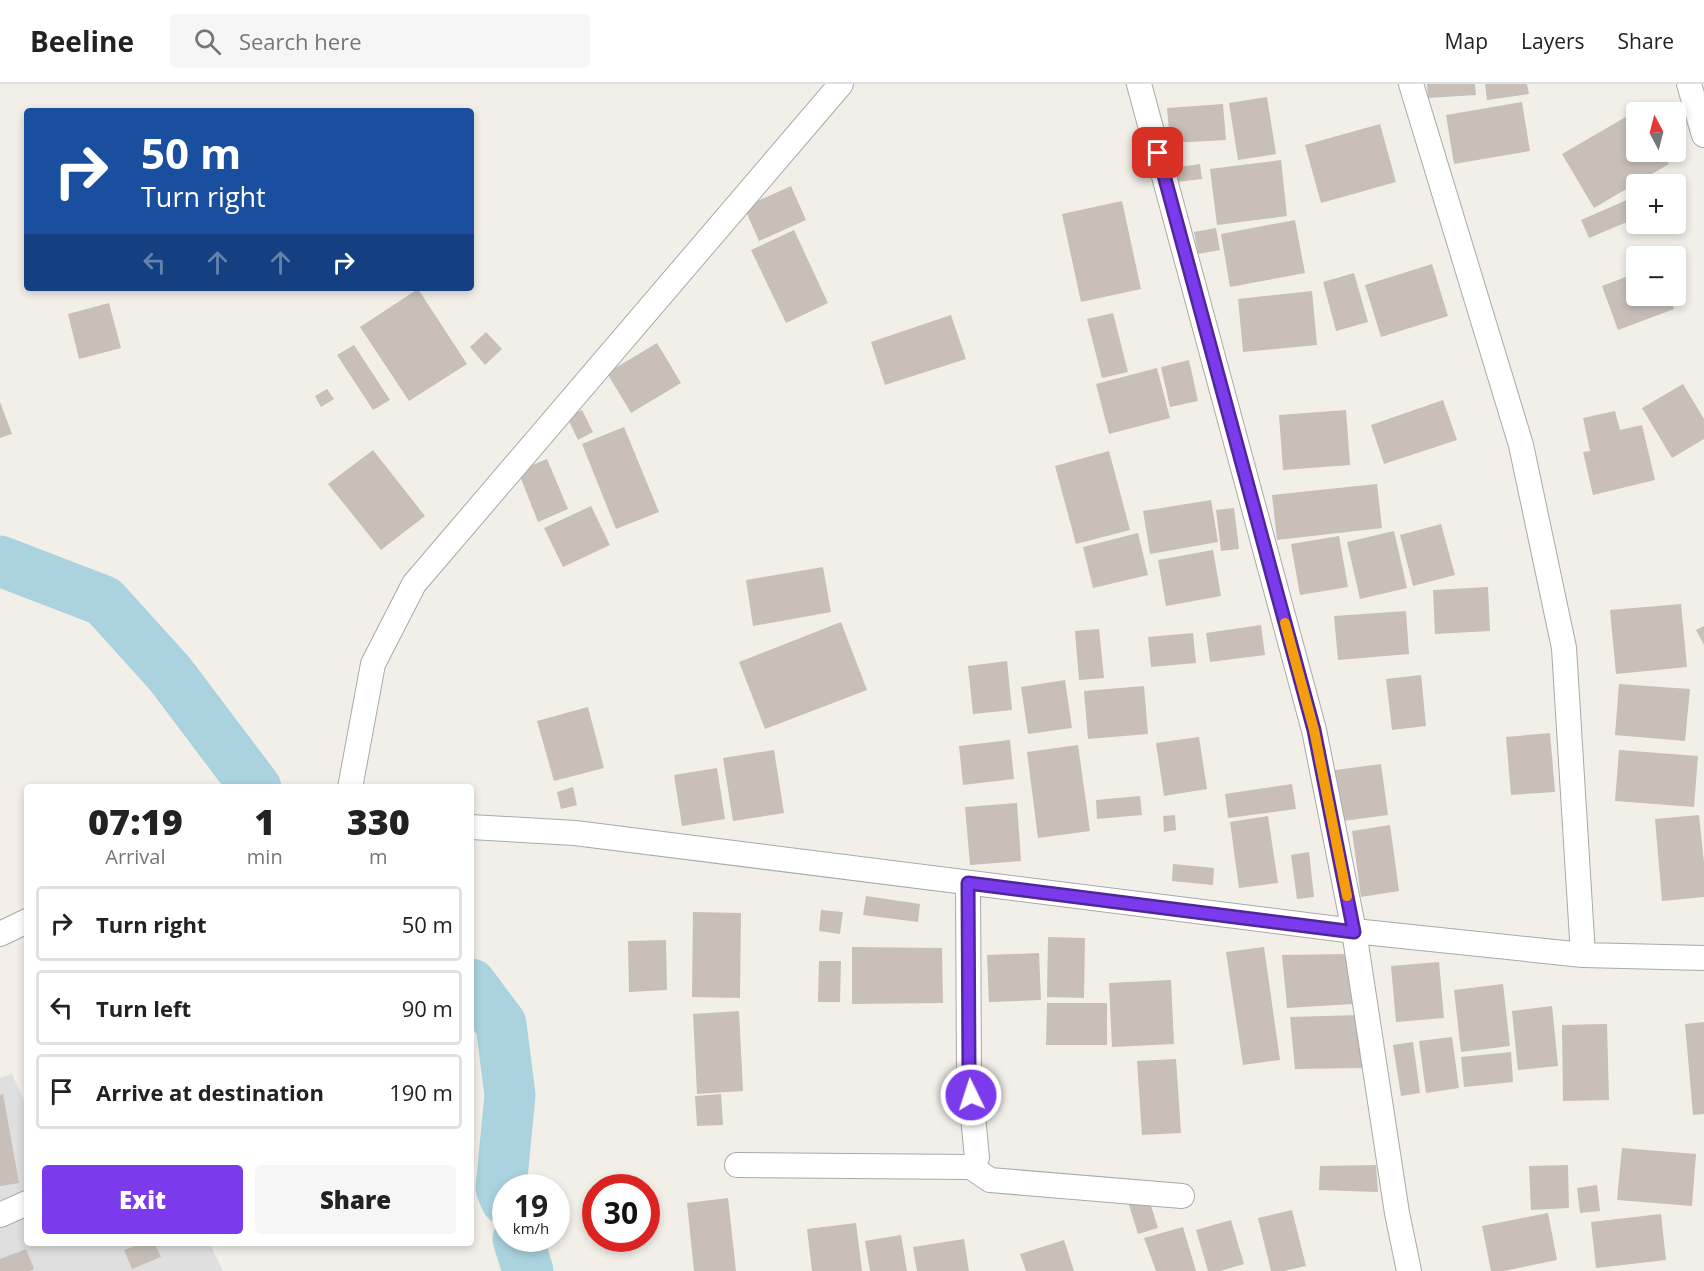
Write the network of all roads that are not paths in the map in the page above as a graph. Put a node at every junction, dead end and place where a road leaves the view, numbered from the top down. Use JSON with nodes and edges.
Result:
{"nodes":[{"id":1,"x":841,"y":84,"type":"edge"},
{"id":2,"x":1139,"y":84,"type":"edge"},
{"id":3,"x":1411,"y":84,"type":"edge"},
{"id":4,"x":1689,"y":84,"type":"edge"},
{"id":5,"x":1704,"y":135,"type":"edge"},
{"id":6,"x":353,"y":784,"type":"edge"},
{"id":7,"x":474,"y":826,"type":"edge"},
{"id":8,"x":968,"y":883,"type":"junction"},
{"id":9,"x":24,"y":922,"type":"edge"},
{"id":10,"x":1354,"y":932,"type":"junction"},
{"id":11,"x":0,"y":934,"type":"edge"},
{"id":12,"x":1583,"y":955,"type":"junction"},
{"id":13,"x":1704,"y":958,"type":"edge"},
{"id":14,"x":737,"y":1165,"type":"dead end"},
{"id":15,"x":970,"y":1167,"type":"junction"},
{"id":16,"x":1182,"y":1196,"type":"dead end"},
{"id":17,"x":24,"y":1204,"type":"edge"},
{"id":18,"x":0,"y":1215,"type":"edge"},
{"id":19,"x":1409,"y":1271,"type":"edge"}],
"edges":[{"from":1,"to":6,"type":"street"},
{"from":2,"to":10,"type":"street"},
{"from":3,"to":12,"type":"street"},
{"from":4,"to":5,"type":"street"},
{"from":7,"to":8,"type":"street"},
{"from":8,"to":10,"type":"street"},
{"from":8,"to":15,"type":"street"},
{"from":9,"to":11,"type":"street"},
{"from":10,"to":12,"type":"street"},
{"from":10,"to":19,"type":"street"},
{"from":12,"to":13,"type":"street"},
{"from":14,"to":15,"type":"street"},
{"from":15,"to":16,"type":"street"},
{"from":17,"to":18,"type":"street"}]}
